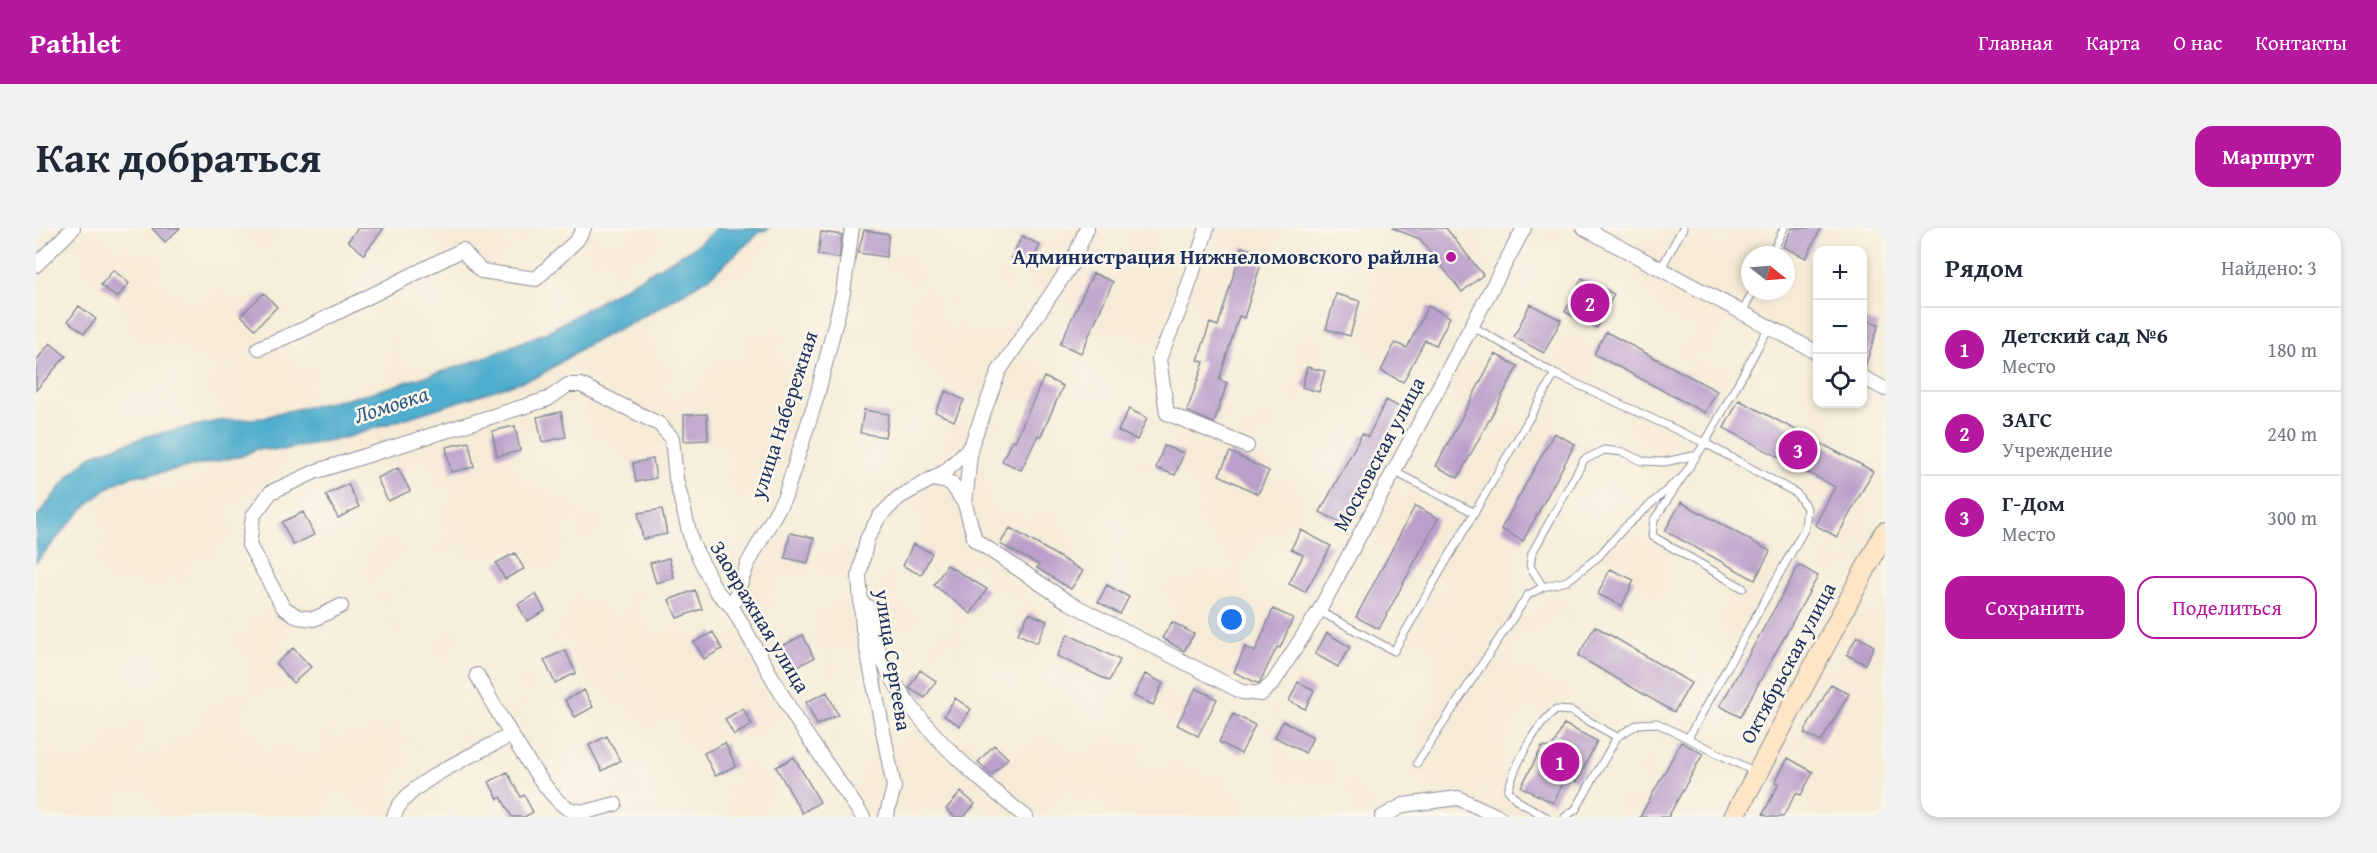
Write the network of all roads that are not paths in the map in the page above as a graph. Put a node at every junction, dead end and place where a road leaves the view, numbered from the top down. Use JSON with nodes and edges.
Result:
{"nodes":[{"id":1,"x":73,"y":228,"type":"edge"},
{"id":2,"x":584,"y":228,"type":"edge"},
{"id":3,"x":852,"y":228,"type":"edge"},
{"id":4,"x":1087,"y":228,"type":"edge"},
{"id":5,"x":1207,"y":228,"type":"edge"},
{"id":6,"x":1524,"y":228,"type":"edge"},
{"id":7,"x":1584,"y":228,"type":"edge"},
{"id":8,"x":1683,"y":228,"type":"edge"},
{"id":9,"x":1784,"y":228,"type":"edge"},
{"id":10,"x":1775,"y":246,"type":"edge"},
{"id":11,"x":36,"y":264,"type":"edge"},
{"id":12,"x":1661,"y":268,"type":"junction"},
{"id":13,"x":1748,"y":300,"type":"edge"},
{"id":14,"x":1742,"y":313,"type":"junction"},
{"id":15,"x":1472,"y":326,"type":"junction"},
{"id":16,"x":1769,"y":327,"type":"junction"},
{"id":17,"x":259,"y":348,"type":"dead end"},
{"id":18,"x":1813,"y":350,"type":"edge"},
{"id":19,"x":1555,"y":374,"type":"junction"},
{"id":20,"x":1867,"y":379,"type":"edge"},
{"id":21,"x":1885,"y":389,"type":"edge"},
{"id":22,"x":1704,"y":443,"type":"junction"},
{"id":23,"x":971,"y":446,"type":"junction"},
{"id":24,"x":1247,"y":446,"type":"dead end"},
{"id":25,"x":1694,"y":456,"type":"junction"},
{"id":26,"x":1393,"y":471,"type":"junction"},
{"id":27,"x":932,"y":479,"type":"junction"},
{"id":28,"x":1678,"y":480,"type":"junction"},
{"id":29,"x":965,"y":504,"type":"junction"},
{"id":30,"x":1474,"y":513,"type":"junction"},
{"id":31,"x":1885,"y":532,"type":"edge"},
{"id":32,"x":859,"y":576,"type":"junction"},
{"id":33,"x":1543,"y":587,"type":"junction"},
{"id":34,"x":1743,"y":588,"type":"dead end"},
{"id":35,"x":341,"y":606,"type":"dead end"},
{"id":36,"x":732,"y":607,"type":"junction"},
{"id":37,"x":1319,"y":611,"type":"junction"},
{"id":38,"x":477,"y":675,"type":"dead end"},
{"id":39,"x":511,"y":735,"type":"junction"},
{"id":40,"x":1617,"y":736,"type":"junction"},
{"id":41,"x":1688,"y":738,"type":"junction"},
{"id":42,"x":1417,"y":763,"type":"dead end"},
{"id":43,"x":1757,"y":773,"type":"junction"},
{"id":44,"x":615,"y":804,"type":"dead end"},
{"id":45,"x":394,"y":817,"type":"edge"},
{"id":46,"x":863,"y":817,"type":"edge"},
{"id":47,"x":886,"y":817,"type":"edge"},
{"id":48,"x":1026,"y":817,"type":"edge"},
{"id":49,"x":1382,"y":817,"type":"edge"},
{"id":50,"x":1499,"y":817,"type":"edge"},
{"id":51,"x":1546,"y":817,"type":"edge"},
{"id":52,"x":1565,"y":817,"type":"edge"},
{"id":53,"x":1734,"y":817,"type":"edge"}],
"edges":[{"from":1,"to":11,"type":"street"},
{"from":2,"to":17,"type":"street"},
{"from":3,"to":36,"type":"street","name":"улица Набережная"},
{"from":4,"to":23,"type":"street","name":"улица Сергеева"},
{"from":5,"to":24,"type":"street"},
{"from":6,"to":15,"type":"street","name":"Московская улица"},
{"from":7,"to":12,"type":"street"},
{"from":8,"to":12,"type":"lane"},
{"from":9,"to":10,"type":"lane"},
{"from":12,"to":14,"type":"street"},
{"from":13,"to":14,"type":"lane"},
{"from":14,"to":16,"type":"street"},
{"from":15,"to":19,"type":"lane"},
{"from":15,"to":26,"type":"street","name":"Московская улица"},
{"from":16,"to":18,"type":"street"},
{"from":16,"to":22,"type":"lane"},
{"from":19,"to":22,"type":"lane"},
{"from":19,"to":30,"type":"lane"},
{"from":20,"to":21,"type":"street"},
{"from":22,"to":25,"type":"lane"},
{"from":22,"to":41,"type":"lane"},
{"from":23,"to":27,"type":"street","name":"улица Сергеева"},
{"from":23,"to":29,"type":"street"},
{"from":25,"to":28,"type":"lane"},
{"from":25,"to":33,"type":"lane"},
{"from":26,"to":30,"type":"lane"},
{"from":26,"to":37,"type":"street","name":"Московская улица"},
{"from":27,"to":29,"type":"street"},
{"from":27,"to":32,"type":"street","name":"улица Сергеева"},
{"from":28,"to":33,"type":"lane"},
{"from":28,"to":34,"type":"lane"},
{"from":29,"to":37,"type":"street","name":"Московская улица"},
{"from":30,"to":37,"type":"lane"},
{"from":31,"to":43,"type":"main road","name":"Октябрьская улица"},
{"from":32,"to":47,"type":"street","name":"улица Сергеева"},
{"from":32,"to":48,"type":"street"},
{"from":33,"to":42,"type":"lane"},
{"from":35,"to":36,"type":"street","name":"Заовражная улица"},
{"from":36,"to":46,"type":"street","name":"Заовражная улица"},
{"from":38,"to":39,"type":"street"},
{"from":39,"to":44,"type":"street"},
{"from":39,"to":45,"type":"street"},
{"from":40,"to":41,"type":"lane"},
{"from":40,"to":51,"type":"lane"},
{"from":40,"to":52,"type":"lane"},
{"from":41,"to":43,"type":"lane"},
{"from":43,"to":53,"type":"main road","name":"Октябрьская улица"},
{"from":49,"to":50,"type":"street"}]}
